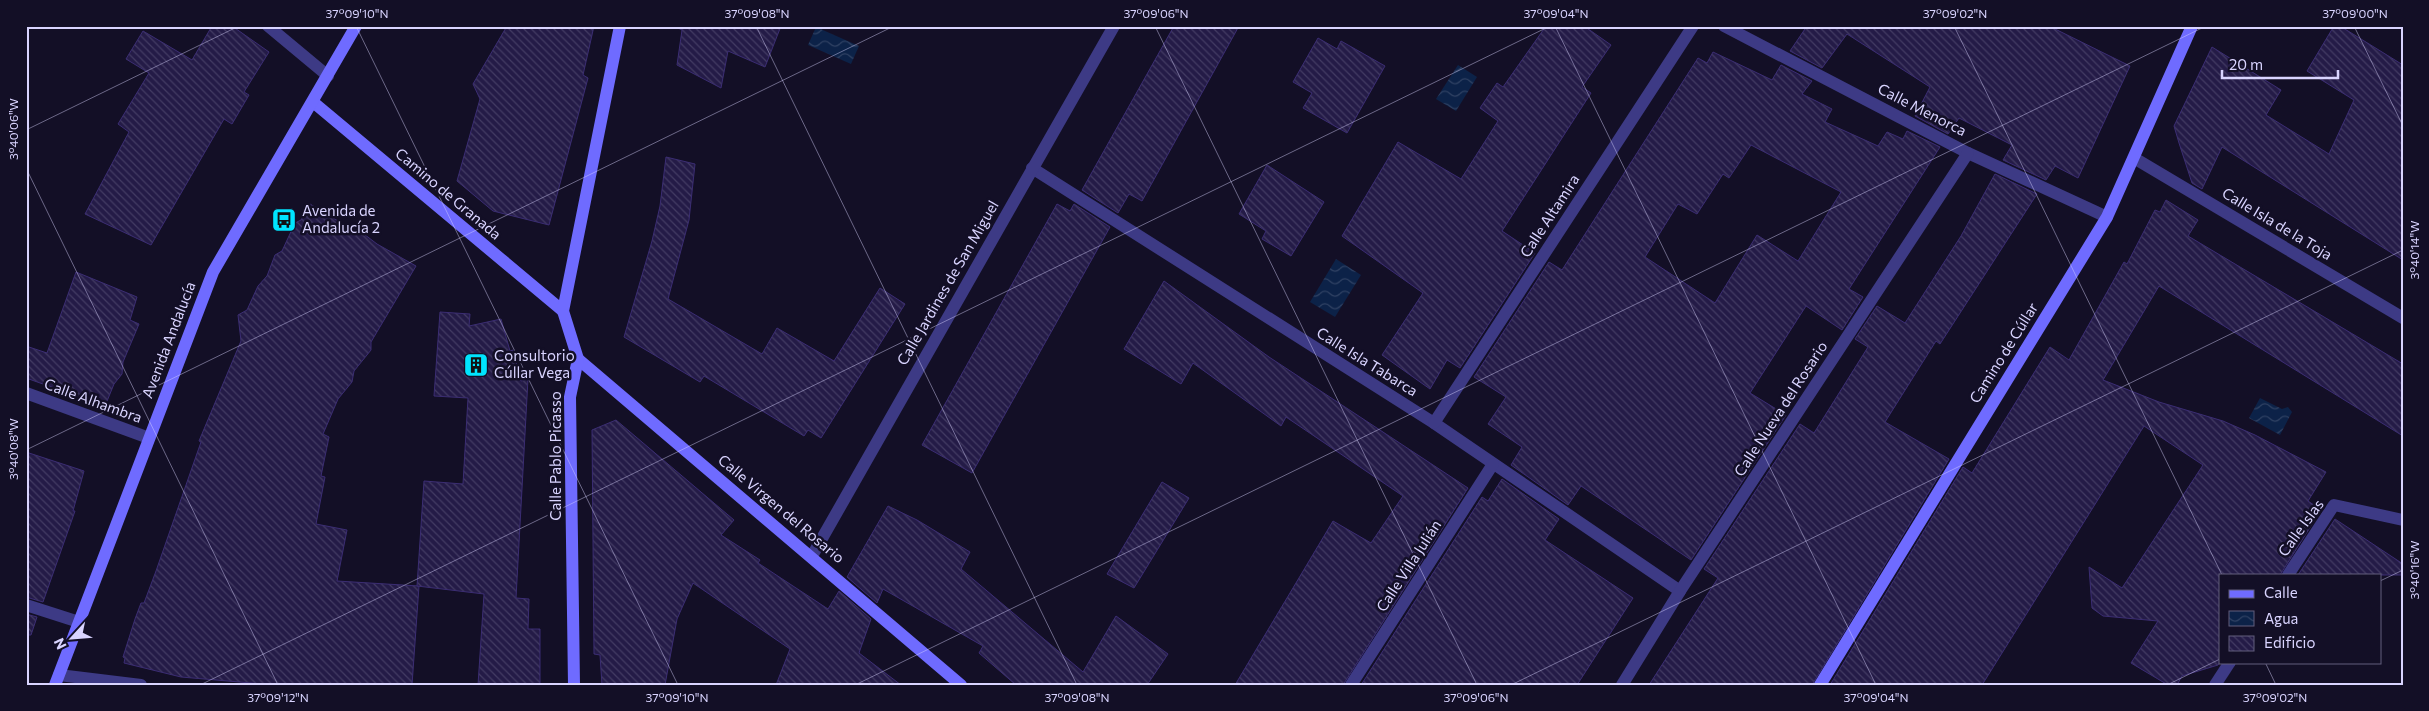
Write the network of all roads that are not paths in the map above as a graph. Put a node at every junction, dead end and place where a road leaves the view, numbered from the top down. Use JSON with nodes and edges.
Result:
{"nodes":[{"id":1,"x":268,"y":26,"type":"edge"},
{"id":2,"x":356,"y":26,"type":"edge"},
{"id":3,"x":620,"y":26,"type":"edge"},
{"id":4,"x":1114,"y":26,"type":"edge"},
{"id":5,"x":1693,"y":26,"type":"edge"},
{"id":6,"x":1724,"y":26,"type":"edge"},
{"id":7,"x":2192,"y":26,"type":"edge"},
{"id":8,"x":328,"y":76,"type":"junction"},
{"id":9,"x":313,"y":102,"type":"junction"},
{"id":10,"x":1968,"y":153,"type":"junction"},
{"id":11,"x":2134,"y":158,"type":"junction"},
{"id":12,"x":1032,"y":168,"type":"junction"},
{"id":13,"x":2107,"y":217,"type":"junction"},
{"id":14,"x":563,"y":311,"type":"junction"},
{"id":15,"x":2403,"y":318,"type":"edge"},
{"id":16,"x":578,"y":359,"type":"junction"},
{"id":17,"x":26,"y":393,"type":"edge"},
{"id":18,"x":1434,"y":423,"type":"junction"},
{"id":19,"x":149,"y":438,"type":"junction"},
{"id":20,"x":1493,"y":464,"type":"junction"},
{"id":21,"x":2403,"y":520,"type":"edge"},
{"id":22,"x":812,"y":556,"type":"junction"},
{"id":23,"x":2289,"y":574,"type":"edge"},
{"id":24,"x":1680,"y":592,"type":"junction"},
{"id":25,"x":26,"y":605,"type":"edge"},
{"id":26,"x":79,"y":622,"type":"junction"},
{"id":27,"x":2229,"y":664,"type":"edge"},
{"id":28,"x":57,"y":680,"type":"edge"},
{"id":29,"x":141,"y":685,"type":"edge"},
{"id":30,"x":574,"y":685,"type":"edge"},
{"id":31,"x":961,"y":685,"type":"edge"},
{"id":32,"x":1351,"y":685,"type":"edge"},
{"id":33,"x":1622,"y":685,"type":"edge"},
{"id":34,"x":1820,"y":685,"type":"edge"},
{"id":35,"x":2215,"y":685,"type":"edge"}],
"edges":[{"from":1,"to":8,"type":"street"},
{"from":2,"to":8,"type":"street","name":"Avenida Andalucía"},
{"from":3,"to":14,"type":"street","name":"Calle Pablo Picasso"},
{"from":4,"to":12,"type":"street","name":"Calle Jardines de San Miguel"},
{"from":5,"to":18,"type":"street","name":"Calle Altamira"},
{"from":6,"to":10,"type":"street","name":"Calle Menorca"},
{"from":7,"to":11,"type":"street","name":"Camino de Cúllar"},
{"from":8,"to":9,"type":"street","name":"Avenida Andalucía"},
{"from":9,"to":14,"type":"street","name":"Camino de Granada"},
{"from":9,"to":19,"type":"street","name":"Avenida Andalucía"},
{"from":10,"to":13,"type":"street","name":"Calle Menorca"},
{"from":10,"to":24,"type":"street","name":"Calle Nueva del Rosario"},
{"from":11,"to":13,"type":"street","name":"Camino de Cúllar"},
{"from":11,"to":15,"type":"street","name":"Calle Isla de la Toja"},
{"from":12,"to":18,"type":"street","name":"Calle Isla Tabarca"},
{"from":12,"to":22,"type":"street","name":"Calle Jardines de San Miguel"},
{"from":13,"to":34,"type":"street","name":"Camino de Cúllar"},
{"from":14,"to":16,"type":"street","name":"Calle Pablo Picasso"},
{"from":16,"to":22,"type":"street","name":"Calle Virgen del Rosario"},
{"from":16,"to":30,"type":"street","name":"Calle Pablo Picasso"},
{"from":17,"to":19,"type":"street","name":"Calle Alhambra"},
{"from":18,"to":20,"type":"street","name":"Calle Isla Tabarca"},
{"from":19,"to":26,"type":"street","name":"Avenida Andalucía"},
{"from":20,"to":24,"type":"street","name":"Calle Isla Tabarca"},
{"from":20,"to":32,"type":"street","name":"Calle Villa Julián"},
{"from":21,"to":23,"type":"street","name":"Calle Islas"},
{"from":22,"to":31,"type":"street","name":"Calle Virgen del Rosario"},
{"from":24,"to":33,"type":"street","name":"Calle Nueva del Rosario"},
{"from":25,"to":26,"type":"street"},
{"from":26,"to":28,"type":"street","name":"Avenida Andalucía"},
{"from":27,"to":35,"type":"street"},
{"from":28,"to":29,"type":"street"}]}
